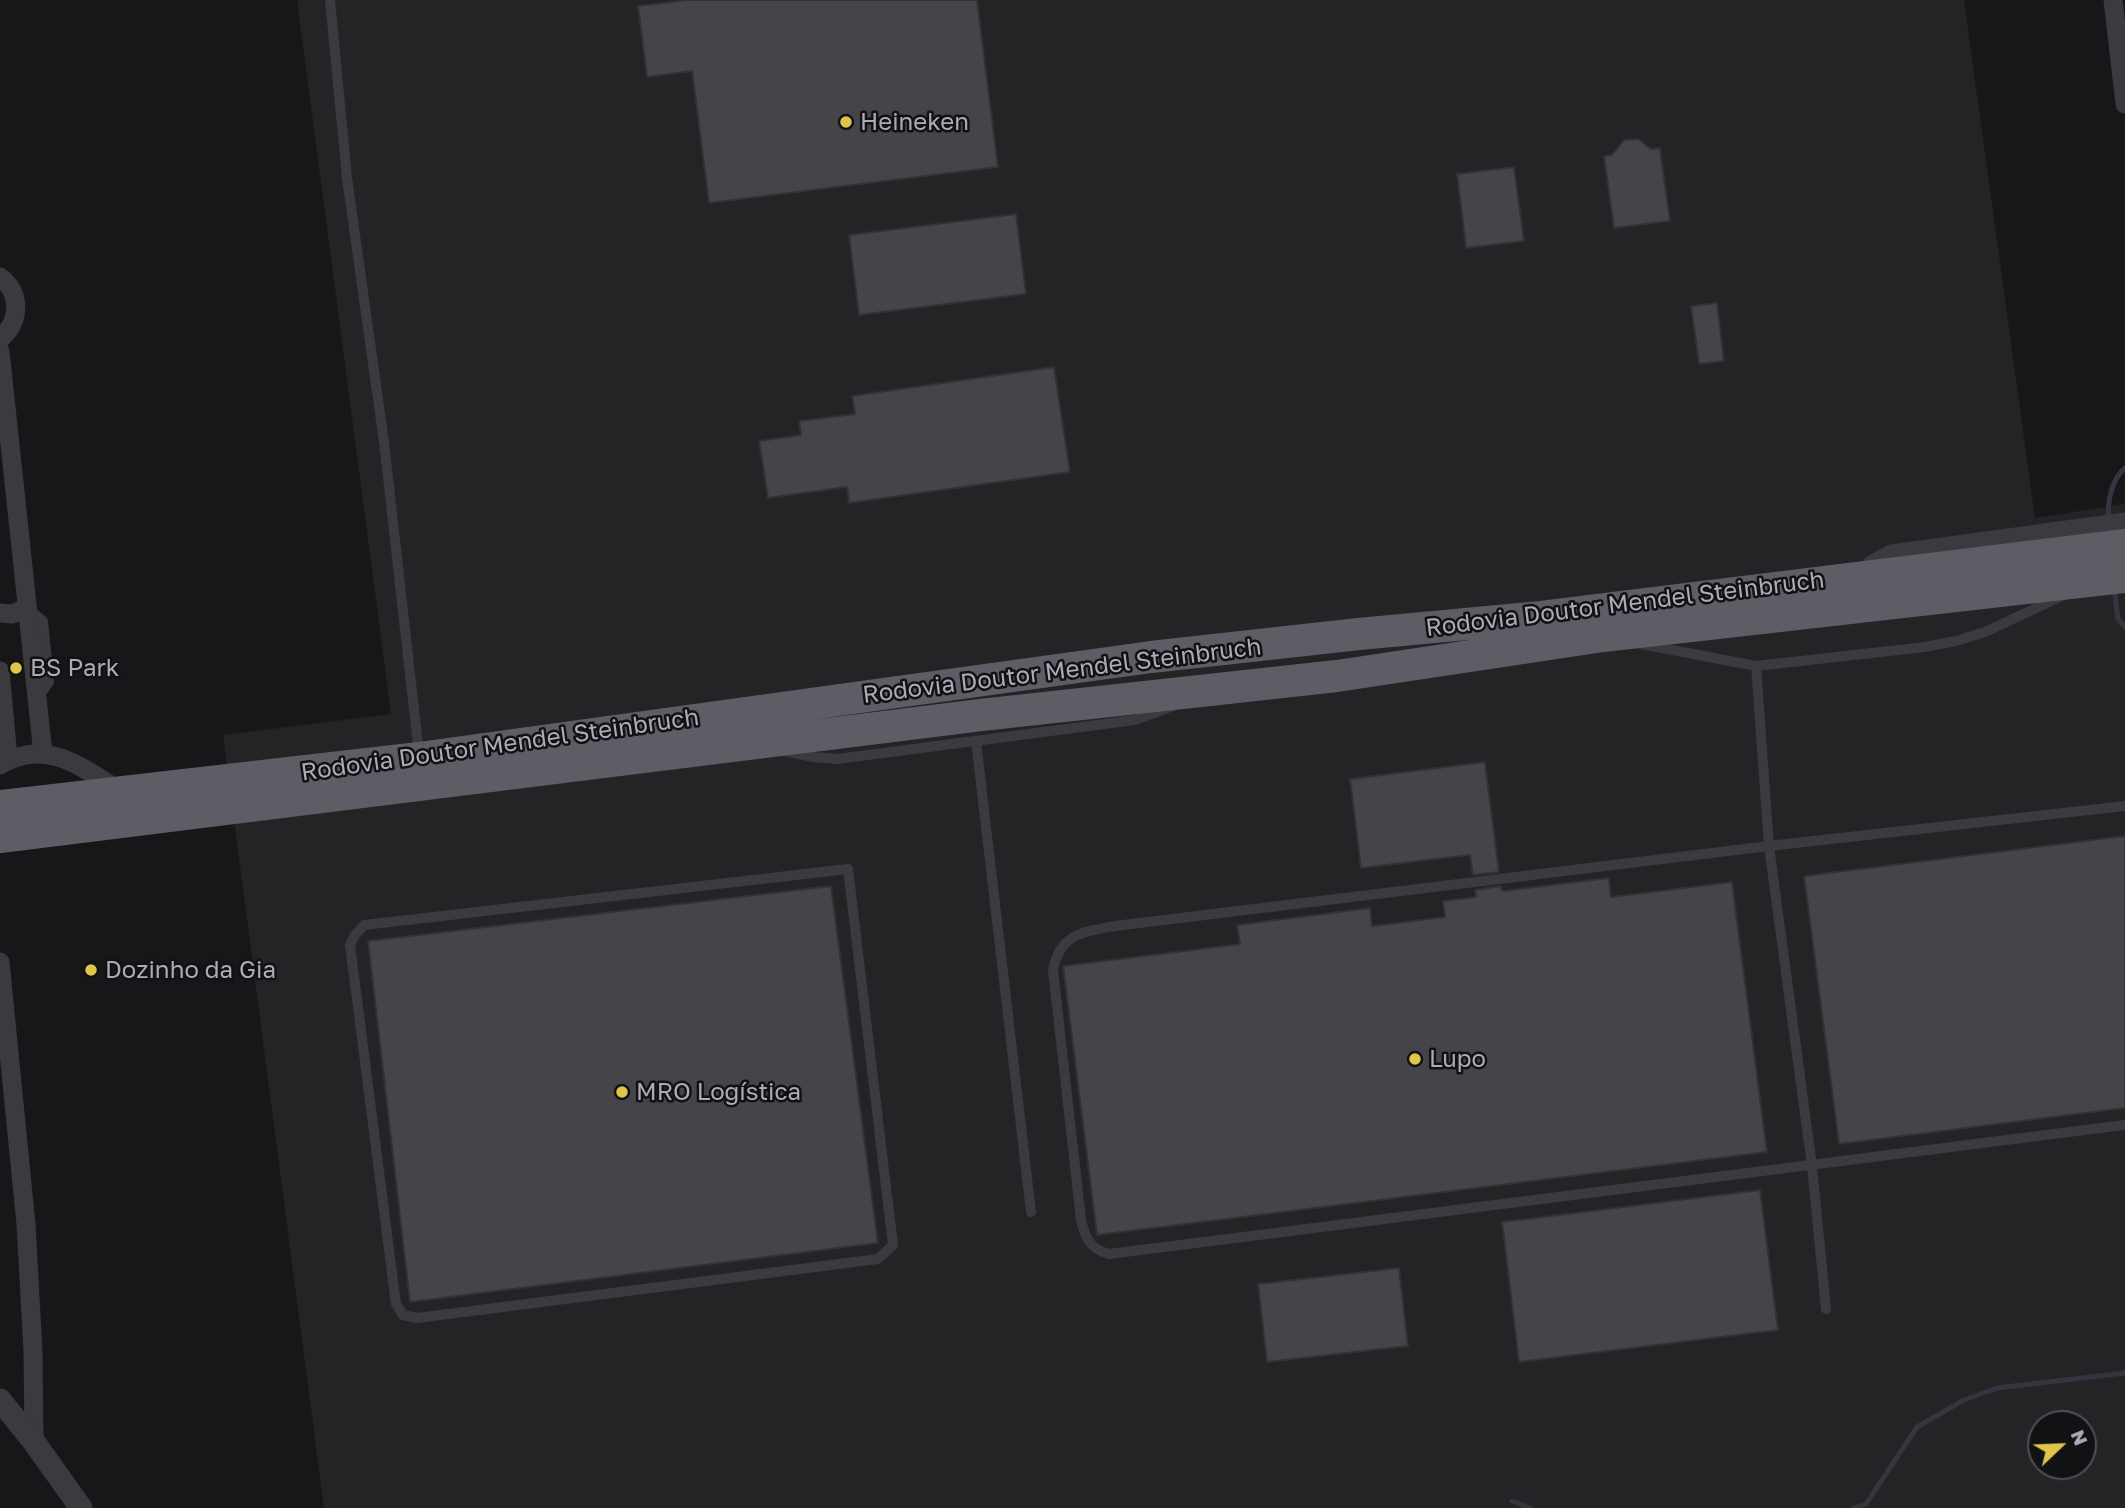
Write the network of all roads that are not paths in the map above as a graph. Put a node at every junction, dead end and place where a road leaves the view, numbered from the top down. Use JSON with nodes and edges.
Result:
{"nodes":[{"id":1,"x":330,"y":0,"type":"edge"},
{"id":2,"x":2113,"y":0,"type":"edge"},
{"id":3,"x":2125,"y":104,"type":"edge"},
{"id":4,"x":0,"y":277,"type":"edge"},
{"id":5,"x":0,"y":339,"type":"edge"},
{"id":6,"x":0,"y":351,"type":"edge"},
{"id":7,"x":2125,"y":522,"type":"edge"},
{"id":8,"x":2106,"y":539,"type":"edge"},
{"id":9,"x":2107,"y":580,"type":"edge"},
{"id":10,"x":26,"y":608,"type":"junction"},
{"id":11,"x":0,"y":613,"type":"edge"},
{"id":12,"x":1602,"y":636,"type":"junction"},
{"id":13,"x":1756,"y":666,"type":"junction"},
{"id":14,"x":0,"y":671,"type":"edge"},
{"id":15,"x":1199,"y":692,"type":"junction"},
{"id":16,"x":36,"y":699,"type":"junction"},
{"id":17,"x":1,"y":703,"type":"edge"},
{"id":18,"x":976,"y":741,"type":"junction"},
{"id":19,"x":753,"y":743,"type":"junction"},
{"id":20,"x":43,"y":754,"type":"junction"},
{"id":21,"x":419,"y":758,"type":"junction"},
{"id":22,"x":3,"y":763,"type":"edge"},
{"id":23,"x":122,"y":793,"type":"junction"},
{"id":24,"x":0,"y":806,"type":"edge"},
{"id":25,"x":2125,"y":806,"type":"edge"},
{"id":26,"x":0,"y":837,"type":"edge"},
{"id":27,"x":1769,"y":846,"type":"junction"},
{"id":28,"x":848,"y":869,"type":"joint"},
{"id":29,"x":0,"y":962,"type":"edge"},
{"id":30,"x":2125,"y":1125,"type":"edge"},
{"id":31,"x":1812,"y":1166,"type":"junction"},
{"id":32,"x":1031,"y":1212,"type":"dead end"},
{"id":33,"x":1826,"y":1309,"type":"dead end"},
{"id":34,"x":0,"y":1400,"type":"edge"},
{"id":35,"x":34,"y":1441,"type":"junction"},
{"id":36,"x":81,"y":1508,"type":"edge"}],
"edges":[{"from":1,"to":21,"type":"lane"},
{"from":2,"to":3,"type":"street"},
{"from":4,"to":5,"type":"street"},
{"from":6,"to":10,"type":"street"},
{"from":7,"to":8,"type":"street"},
{"from":8,"to":21,"type":"highway","name":"Rodovia Doutor Mendel Steinbruch"},
{"from":9,"to":12,"type":"highway","name":"Rodovia Doutor Mendel Steinbruch"},
{"from":9,"to":13,"type":"lane"},
{"from":10,"to":11,"type":"street"},
{"from":10,"to":16,"type":"street"},
{"from":12,"to":13,"type":"lane"},
{"from":12,"to":15,"type":"highway","name":"Rodovia Doutor Mendel Steinbruch"},
{"from":13,"to":27,"type":"lane"},
{"from":14,"to":17,"type":"street"},
{"from":15,"to":18,"type":"lane"},
{"from":15,"to":19,"type":"highway","name":"Rodovia Doutor Mendel Steinbruch"},
{"from":16,"to":17,"type":"street"},
{"from":16,"to":20,"type":"street"},
{"from":17,"to":22,"type":"street"},
{"from":18,"to":19,"type":"lane"},
{"from":18,"to":32,"type":"lane"},
{"from":19,"to":26,"type":"highway","name":"Rodovia Doutor Mendel Steinbruch"},
{"from":20,"to":22,"type":"street"},
{"from":20,"to":23,"type":"street"},
{"from":21,"to":23,"type":"highway","name":"Rodovia Doutor Mendel Steinbruch"},
{"from":23,"to":24,"type":"highway","name":"Rodovia Doutor Mendel Steinbruch"},
{"from":25,"to":27,"type":"lane"},
{"from":27,"to":31,"type":"lane"},
{"from":27,"to":31,"type":"lane"},
{"from":28,"to":28,"type":"lane"},
{"from":29,"to":35,"type":"street"},
{"from":30,"to":31,"type":"lane"},
{"from":31,"to":33,"type":"lane"},
{"from":34,"to":35,"type":"street"},
{"from":35,"to":36,"type":"street"}]}
